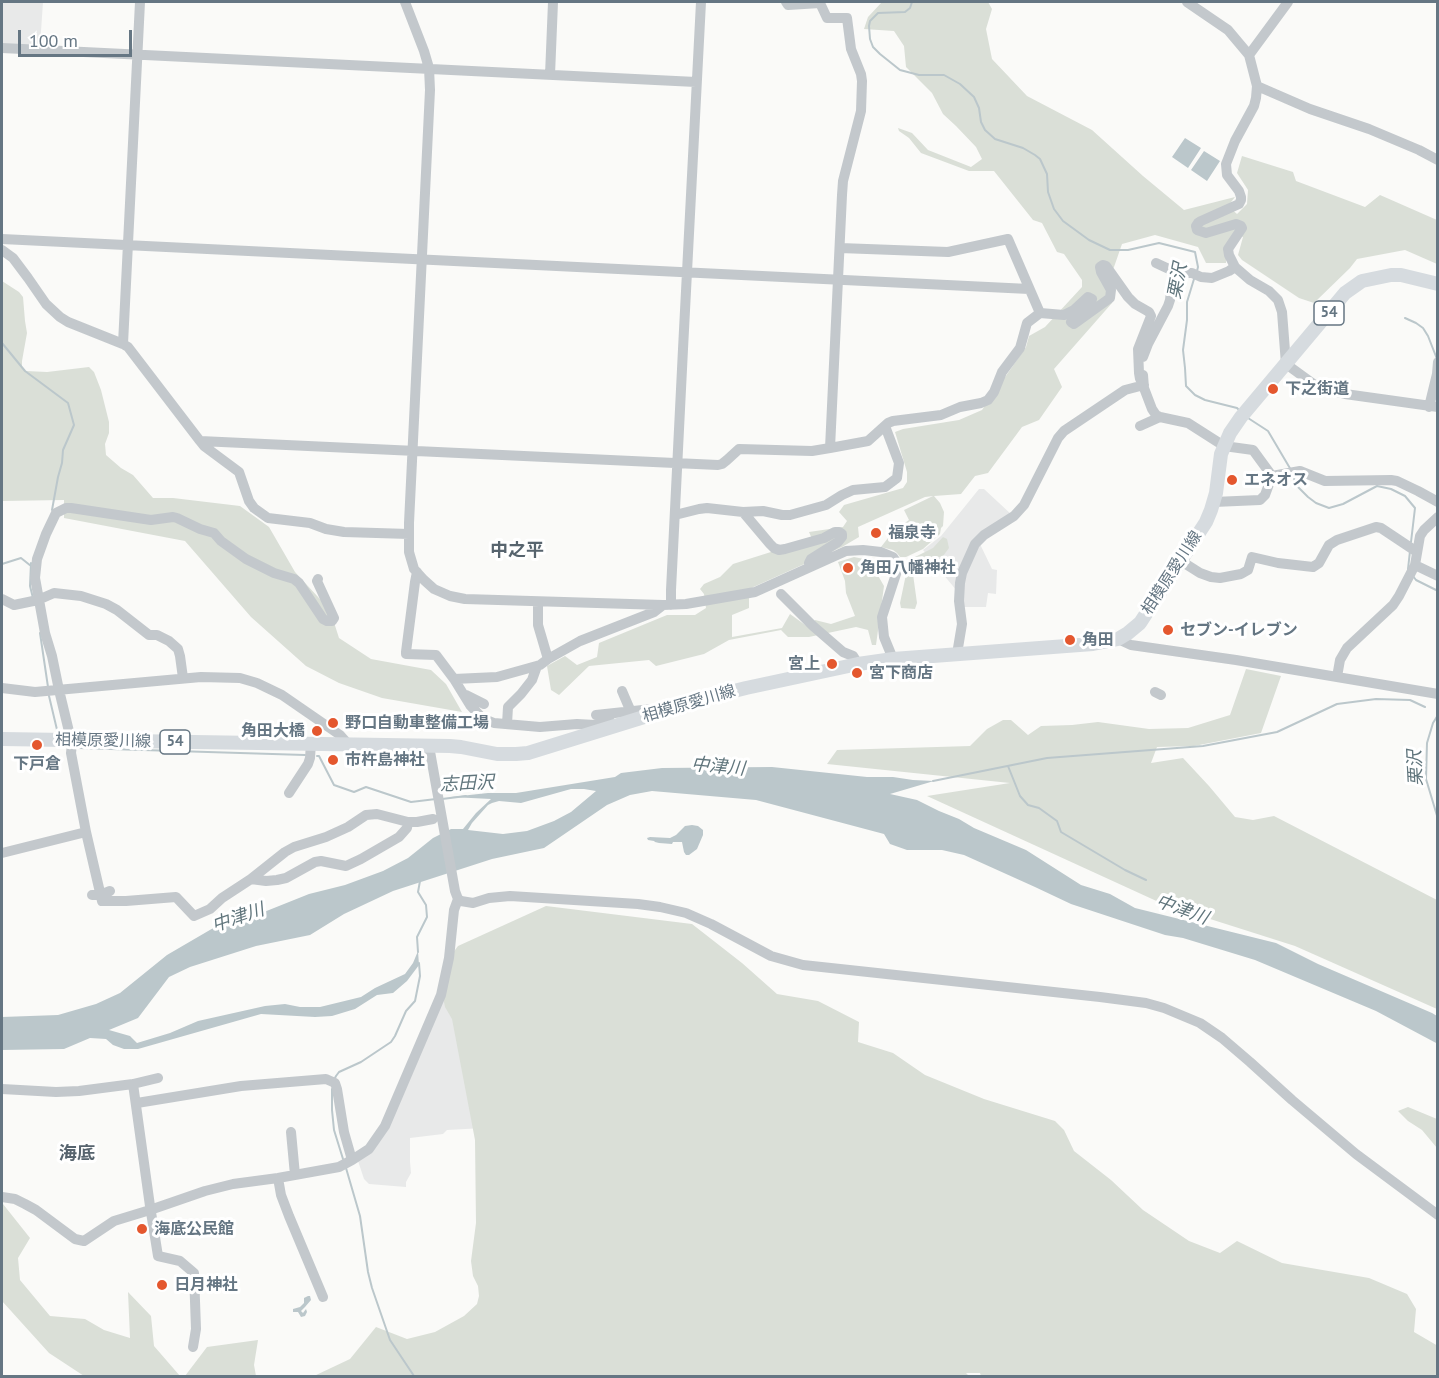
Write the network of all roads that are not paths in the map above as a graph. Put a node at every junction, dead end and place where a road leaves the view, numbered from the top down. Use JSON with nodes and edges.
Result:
{"nodes":[{"id":1,"x":140,"y":2,"type":"edge"},
{"id":2,"x":405,"y":2,"type":"edge"},
{"id":3,"x":553,"y":2,"type":"edge"},
{"id":4,"x":701,"y":2,"type":"edge"},
{"id":5,"x":786,"y":2,"type":"edge"},
{"id":6,"x":1187,"y":2,"type":"edge"},
{"id":7,"x":1288,"y":2,"type":"edge"},
{"id":8,"x":2,"y":48,"type":"edge"},
{"id":9,"x":137,"y":55,"type":"junction"},
{"id":10,"x":1250,"y":55,"type":"junction"},
{"id":11,"x":429,"y":68,"type":"junction"},
{"id":12,"x":550,"y":75,"type":"junction"},
{"id":13,"x":696,"y":82,"type":"junction"},
{"id":14,"x":1257,"y":86,"type":"junction"},
{"id":15,"x":1437,"y":160,"type":"edge"},
{"id":16,"x":2,"y":239,"type":"edge"},
{"id":17,"x":128,"y":245,"type":"junction"},
{"id":18,"x":840,"y":248,"type":"junction"},
{"id":19,"x":2,"y":250,"type":"edge"},
{"id":20,"x":422,"y":260,"type":"junction"},
{"id":21,"x":1156,"y":263,"type":"dead end"},
{"id":22,"x":1235,"y":267,"type":"junction"},
{"id":23,"x":687,"y":272,"type":"junction"},
{"id":24,"x":1173,"y":273,"type":"junction"},
{"id":25,"x":838,"y":280,"type":"junction"},
{"id":26,"x":1437,"y":284,"type":"edge"},
{"id":27,"x":1029,"y":289,"type":"junction"},
{"id":28,"x":1170,"y":295,"type":"junction"},
{"id":29,"x":1040,"y":313,"type":"junction"},
{"id":30,"x":1151,"y":316,"type":"junction"},
{"id":31,"x":123,"y":344,"type":"junction"},
{"id":32,"x":1437,"y":362,"type":"edge"},
{"id":33,"x":1286,"y":364,"type":"junction"},
{"id":34,"x":1143,"y":382,"type":"junction"},
{"id":35,"x":1433,"y":407,"type":"edge"},
{"id":36,"x":1160,"y":417,"type":"junction"},
{"id":37,"x":885,"y":426,"type":"junction"},
{"id":38,"x":1140,"y":426,"type":"dead end"},
{"id":39,"x":200,"y":441,"type":"junction"},
{"id":40,"x":1224,"y":446,"type":"junction"},
{"id":41,"x":830,"y":448,"type":"junction"},
{"id":42,"x":412,"y":451,"type":"junction"},
{"id":43,"x":678,"y":463,"type":"junction"},
{"id":44,"x":1272,"y":476,"type":"junction"},
{"id":45,"x":1214,"y":502,"type":"junction"},
{"id":46,"x":1437,"y":502,"type":"edge"},
{"id":47,"x":742,"y":512,"type":"junction"},
{"id":48,"x":675,"y":515,"type":"junction"},
{"id":49,"x":1437,"y":517,"type":"edge"},
{"id":50,"x":409,"y":534,"type":"junction"},
{"id":51,"x":1412,"y":549,"type":"junction"},
{"id":52,"x":1181,"y":561,"type":"junction"},
{"id":53,"x":811,"y":566,"type":"junction"},
{"id":54,"x":1412,"y":570,"type":"junction"},
{"id":55,"x":417,"y":572,"type":"junction"},
{"id":56,"x":1437,"y":576,"type":"edge"},
{"id":57,"x":318,"y":579,"type":"dead end"},
{"id":58,"x":781,"y":594,"type":"dead end"},
{"id":59,"x":2,"y":599,"type":"edge"},
{"id":60,"x":36,"y":601,"type":"junction"},
{"id":61,"x":538,"y":602,"type":"junction"},
{"id":62,"x":667,"y":605,"type":"junction"},
{"id":63,"x":1118,"y":639,"type":"junction"},
{"id":64,"x":957,"y":654,"type":"junction"},
{"id":65,"x":548,"y":659,"type":"junction"},
{"id":66,"x":893,"y":659,"type":"junction"},
{"id":67,"x":858,"y":664,"type":"junction"},
{"id":68,"x":537,"y":666,"type":"junction"},
{"id":69,"x":1337,"y":677,"type":"junction"},
{"id":70,"x":183,"y":678,"type":"junction"},
{"id":71,"x":454,"y":679,"type":"junction"},
{"id":72,"x":2,"y":688,"type":"edge"},
{"id":73,"x":52,"y":691,"type":"junction"},
{"id":74,"x":622,"y":691,"type":"dead end"},
{"id":75,"x":464,"y":694,"type":"junction"},
{"id":76,"x":1437,"y":694,"type":"edge"},
{"id":77,"x":484,"y":704,"type":"dead end"},
{"id":78,"x":631,"y":712,"type":"junction"},
{"id":79,"x":660,"y":712,"type":"junction"},
{"id":80,"x":596,"y":715,"type":"dead end"},
{"id":81,"x":507,"y":724,"type":"junction"},
{"id":82,"x":620,"y":725,"type":"junction"},
{"id":83,"x":2,"y":739,"type":"edge"},
{"id":84,"x":71,"y":740,"type":"junction"},
{"id":85,"x":311,"y":743,"type":"junction"},
{"id":86,"x":348,"y":744,"type":"junction"},
{"id":87,"x":430,"y":751,"type":"junction"},
{"id":88,"x":289,"y":793,"type":"dead end"},
{"id":89,"x":433,"y":819,"type":"dead end"},
{"id":90,"x":408,"y":822,"type":"junction"},
{"id":91,"x":86,"y":832,"type":"junction"},
{"id":92,"x":2,"y":853,"type":"edge"},
{"id":93,"x":251,"y":879,"type":"junction"},
{"id":94,"x":457,"y":895,"type":"junction"},
{"id":95,"x":158,"y":1078,"type":"dead end"},
{"id":96,"x":133,"y":1084,"type":"junction"},
{"id":97,"x":2,"y":1089,"type":"edge"},
{"id":98,"x":136,"y":1103,"type":"junction"},
{"id":99,"x":289,"y":1136,"type":"dead end"},
{"id":100,"x":352,"y":1160,"type":"junction"},
{"id":101,"x":295,"y":1175,"type":"junction"},
{"id":102,"x":278,"y":1178,"type":"junction"},
{"id":103,"x":2,"y":1197,"type":"edge"},
{"id":104,"x":150,"y":1210,"type":"junction"},
{"id":105,"x":1437,"y":1215,"type":"edge"},
{"id":106,"x":323,"y":1297,"type":"dead end"},
{"id":107,"x":193,"y":1347,"type":"dead end"}],
"edges":[{"from":1,"to":9,"type":"street"},
{"from":2,"to":11,"type":"street"},
{"from":3,"to":12,"type":"street"},
{"from":4,"to":13,"type":"street"},
{"from":5,"to":18,"type":"street"},
{"from":6,"to":10,"type":"street"},
{"from":7,"to":10,"type":"street"},
{"from":8,"to":9,"type":"street"},
{"from":9,"to":11,"type":"street"},
{"from":9,"to":17,"type":"street"},
{"from":10,"to":14,"type":"street"},
{"from":11,"to":12,"type":"street"},
{"from":11,"to":20,"type":"street"},
{"from":12,"to":13,"type":"street"},
{"from":13,"to":23,"type":"street"},
{"from":14,"to":15,"type":"street"},
{"from":14,"to":22,"type":"street"},
{"from":16,"to":17,"type":"street"},
{"from":17,"to":20,"type":"street"},
{"from":17,"to":31,"type":"street"},
{"from":18,"to":25,"type":"street"},
{"from":18,"to":27,"type":"street"},
{"from":19,"to":31,"type":"street"},
{"from":20,"to":23,"type":"street"},
{"from":20,"to":42,"type":"street"},
{"from":21,"to":24,"type":"street"},
{"from":22,"to":24,"type":"street"},
{"from":22,"to":33,"type":"street"},
{"from":23,"to":25,"type":"street"},
{"from":23,"to":43,"type":"street"},
{"from":24,"to":28,"type":"street"},
{"from":25,"to":27,"type":"street"},
{"from":25,"to":41,"type":"street"},
{"from":26,"to":33,"type":"main road","name":"相模原愛川線","number":"54"},
{"from":27,"to":29,"type":"street"},
{"from":28,"to":30,"type":"street"},
{"from":28,"to":34,"type":"street"},
{"from":29,"to":30,"type":"street"},
{"from":29,"to":37,"type":"street"},
{"from":30,"to":34,"type":"street"},
{"from":31,"to":39,"type":"street"},
{"from":32,"to":35,"type":"street"},
{"from":33,"to":35,"type":"street"},
{"from":33,"to":40,"type":"main road","name":"相模原愛川線","number":"54"},
{"from":34,"to":36,"type":"street"},
{"from":34,"to":64,"type":"street"},
{"from":36,"to":38,"type":"street"},
{"from":36,"to":40,"type":"street"},
{"from":37,"to":41,"type":"street"},
{"from":37,"to":47,"type":"street"},
{"from":39,"to":42,"type":"street"},
{"from":39,"to":50,"type":"street"},
{"from":40,"to":44,"type":"street"},
{"from":40,"to":45,"type":"main road","name":"相模原愛川線","number":"54"},
{"from":41,"to":43,"type":"street"},
{"from":42,"to":43,"type":"street"},
{"from":42,"to":50,"type":"street"},
{"from":43,"to":48,"type":"street"},
{"from":44,"to":45,"type":"street"},
{"from":44,"to":46,"type":"street"},
{"from":45,"to":52,"type":"main road","name":"相模原愛川線","number":"54"},
{"from":47,"to":48,"type":"street"},
{"from":47,"to":53,"type":"street"},
{"from":48,"to":62,"type":"street"},
{"from":49,"to":51,"type":"street"},
{"from":50,"to":55,"type":"street"},
{"from":51,"to":52,"type":"street"},
{"from":51,"to":54,"type":"street"},
{"from":52,"to":63,"type":"main road","name":"相模原愛川線","number":"54"},
{"from":53,"to":62,"type":"street"},
{"from":53,"to":66,"type":"street"},
{"from":54,"to":56,"type":"street"},
{"from":54,"to":69,"type":"street"},
{"from":55,"to":61,"type":"street"},
{"from":55,"to":71,"type":"street"},
{"from":57,"to":60,"type":"street"},
{"from":58,"to":67,"type":"street"},
{"from":59,"to":60,"type":"street"},
{"from":60,"to":70,"type":"street"},
{"from":60,"to":73,"type":"street"},
{"from":61,"to":62,"type":"street"},
{"from":61,"to":65,"type":"street"},
{"from":62,"to":65,"type":"street"},
{"from":63,"to":64,"type":"main road","name":"相模原愛川線","number":"54"},
{"from":63,"to":69,"type":"street"},
{"from":64,"to":66,"type":"main road","name":"相模原愛川線","number":"54"},
{"from":65,"to":68,"type":"street"},
{"from":66,"to":67,"type":"main road","name":"相模原愛川線","number":"54"},
{"from":67,"to":79,"type":"main road","name":"相模原愛川線","number":"54"},
{"from":68,"to":71,"type":"street"},
{"from":68,"to":81,"type":"street"},
{"from":69,"to":76,"type":"street"},
{"from":70,"to":73,"type":"street"},
{"from":70,"to":86,"type":"street"},
{"from":71,"to":75,"type":"street"},
{"from":72,"to":73,"type":"street"},
{"from":73,"to":84,"type":"street"},
{"from":74,"to":78,"type":"street"},
{"from":75,"to":77,"type":"street"},
{"from":75,"to":81,"type":"street"},
{"from":78,"to":79,"type":"street"},
{"from":78,"to":80,"type":"street"},
{"from":79,"to":82,"type":"main road","name":"相模原愛川線","number":"54"},
{"from":81,"to":82,"type":"street"},
{"from":82,"to":87,"type":"main road","name":"相模原愛川線","number":"54"},
{"from":83,"to":84,"type":"main road","name":"相模原愛川線","number":"54"},
{"from":84,"to":85,"type":"main road","name":"相模原愛川線","number":"54"},
{"from":84,"to":91,"type":"street"},
{"from":85,"to":86,"type":"main road","name":"相模原愛川線","number":"54"},
{"from":85,"to":88,"type":"street"},
{"from":86,"to":87,"type":"main road","name":"相模原愛川線","number":"54"},
{"from":87,"to":94,"type":"street"},
{"from":89,"to":90,"type":"street"},
{"from":90,"to":93,"type":"street"},
{"from":90,"to":93,"type":"street"},
{"from":91,"to":92,"type":"street"},
{"from":91,"to":93,"type":"street"},
{"from":94,"to":100,"type":"street"},
{"from":94,"to":105,"type":"street"},
{"from":95,"to":96,"type":"street"},
{"from":96,"to":97,"type":"street"},
{"from":96,"to":98,"type":"street"},
{"from":98,"to":100,"type":"street"},
{"from":98,"to":104,"type":"street"},
{"from":99,"to":101,"type":"street"},
{"from":100,"to":101,"type":"street"},
{"from":101,"to":102,"type":"street"},
{"from":102,"to":104,"type":"street"},
{"from":102,"to":106,"type":"street"},
{"from":103,"to":104,"type":"street"},
{"from":104,"to":107,"type":"street"}]}
